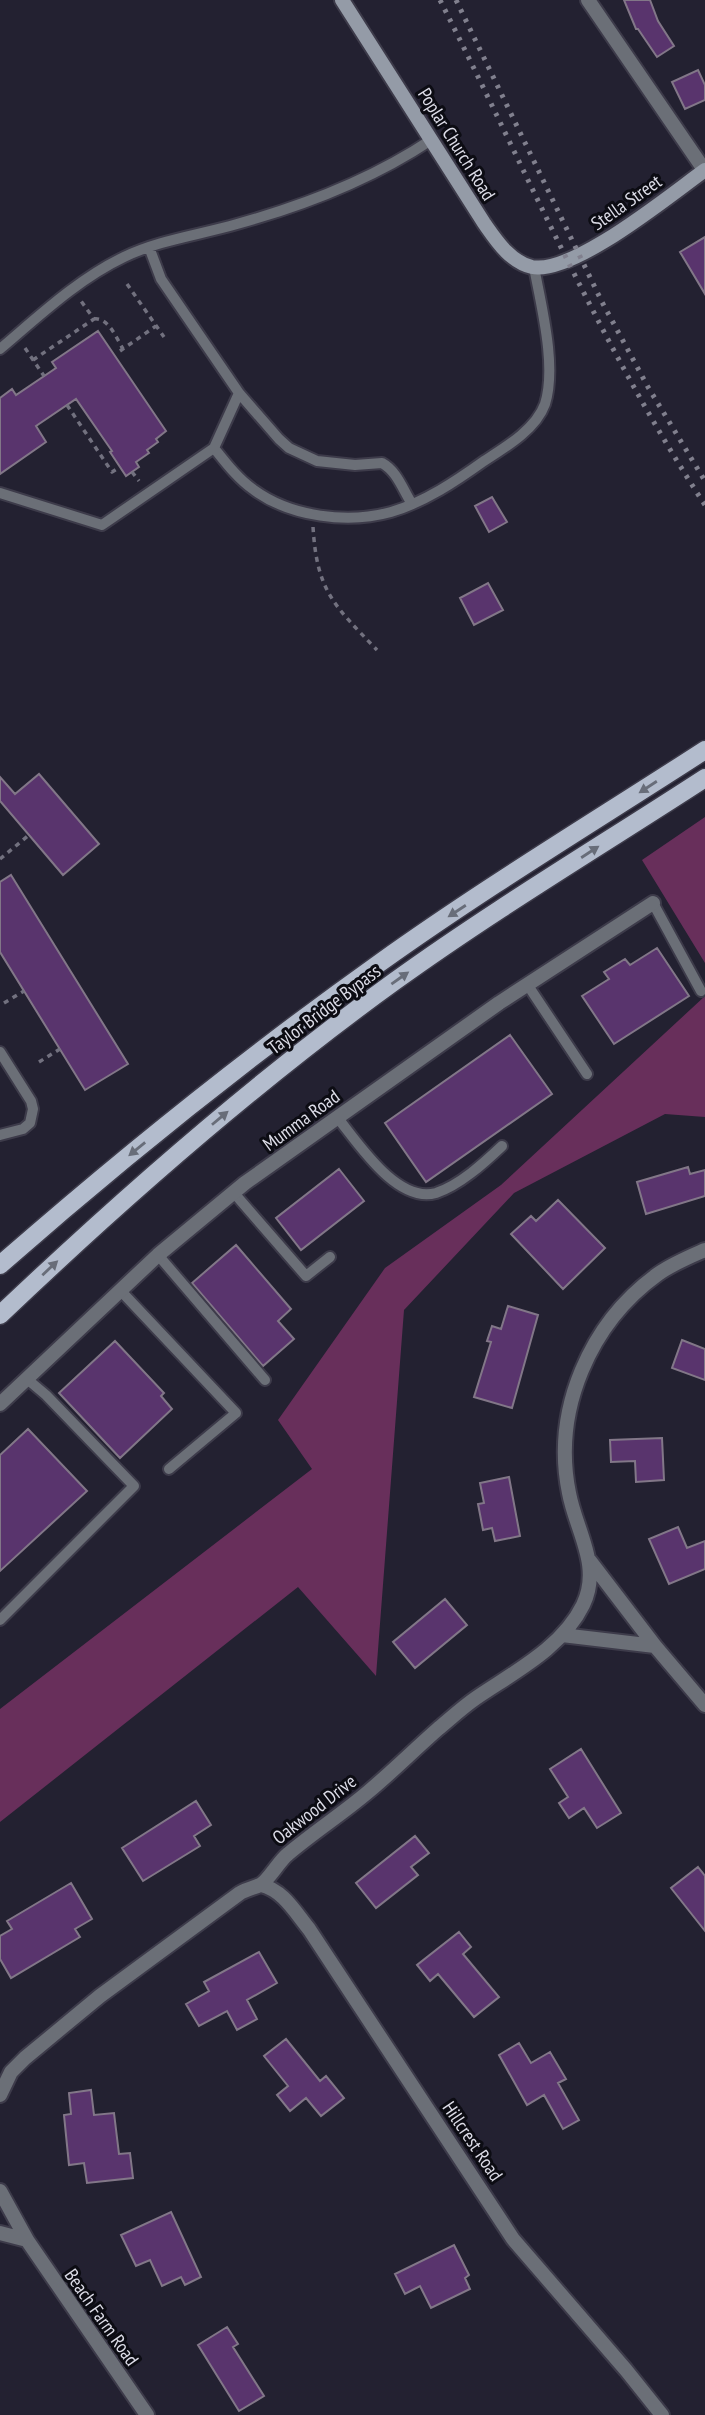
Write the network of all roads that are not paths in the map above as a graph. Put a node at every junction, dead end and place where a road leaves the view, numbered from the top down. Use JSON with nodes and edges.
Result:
{"nodes":[{"id":1,"x":342,"y":0,"type":"edge"},
{"id":2,"x":588,"y":0,"type":"edge"},
{"id":3,"x":431,"y":140,"type":"junction"},
{"id":4,"x":705,"y":171,"type":"edge"},
{"id":5,"x":149,"y":247,"type":"junction"},
{"id":6,"x":534,"y":267,"type":"junction"},
{"id":7,"x":0,"y":349,"type":"edge"},
{"id":8,"x":239,"y":393,"type":"junction"},
{"id":9,"x":214,"y":448,"type":"junction"},
{"id":10,"x":0,"y":493,"type":"edge"},
{"id":11,"x":412,"y":504,"type":"junction"},
{"id":12,"x":705,"y":750,"type":"edge"},
{"id":13,"x":705,"y":778,"type":"edge"},
{"id":14,"x":653,"y":903,"type":"joint"},
{"id":15,"x":527,"y":984,"type":"junction"},
{"id":16,"x":701,"y":991,"type":"dead end"},
{"id":17,"x":0,"y":1052,"type":"edge"},
{"id":18,"x":587,"y":1073,"type":"dead end"},
{"id":19,"x":337,"y":1117,"type":"junction"},
{"id":20,"x":0,"y":1135,"type":"edge"},
{"id":21,"x":502,"y":1146,"type":"dead end"},
{"id":22,"x":234,"y":1193,"type":"junction"},
{"id":23,"x":705,"y":1250,"type":"edge"},
{"id":24,"x":158,"y":1255,"type":"junction"},
{"id":25,"x":330,"y":1257,"type":"dead end"},
{"id":26,"x":0,"y":1265,"type":"edge"},
{"id":27,"x":120,"y":1290,"type":"junction"},
{"id":28,"x":0,"y":1315,"type":"edge"},
{"id":29,"x":27,"y":1379,"type":"junction"},
{"id":30,"x":265,"y":1380,"type":"dead end"},
{"id":31,"x":0,"y":1404,"type":"edge"},
{"id":32,"x":169,"y":1469,"type":"dead end"},
{"id":33,"x":590,"y":1560,"type":"junction"},
{"id":34,"x":0,"y":1620,"type":"edge"},
{"id":35,"x":562,"y":1635,"type":"junction"},
{"id":36,"x":655,"y":1646,"type":"junction"},
{"id":37,"x":705,"y":1704,"type":"edge"},
{"id":38,"x":261,"y":1885,"type":"junction"},
{"id":39,"x":0,"y":2095,"type":"edge"},
{"id":40,"x":0,"y":2191,"type":"edge"},
{"id":41,"x":0,"y":2233,"type":"edge"},
{"id":42,"x":27,"y":2240,"type":"junction"},
{"id":43,"x":147,"y":2415,"type":"edge"},
{"id":44,"x":662,"y":2415,"type":"edge"}],
"edges":[{"from":1,"to":3,"type":"street","name":"Poplar Church Road"},
{"from":2,"to":4,"type":"street"},
{"from":3,"to":5,"type":"lane"},
{"from":3,"to":6,"type":"street","name":"Poplar Church Road"},
{"from":4,"to":6,"type":"street","name":"Stella Street"},
{"from":5,"to":7,"type":"lane"},
{"from":5,"to":8,"type":"lane"},
{"from":6,"to":11,"type":"lane"},
{"from":8,"to":9,"type":"lane"},
{"from":8,"to":11,"type":"lane"},
{"from":9,"to":10,"type":"lane"},
{"from":9,"to":11,"type":"lane"},
{"from":12,"to":26,"type":"main road","name":"Taylor Bridge Bypass","one_way":true},
{"from":28,"to":13,"type":"main road","name":"Taylor Bridge Bypass","one_way":true},
{"from":14,"to":15,"type":"street","name":"Mumma Road"},
{"from":14,"to":16,"type":"lane"},
{"from":15,"to":18,"type":"lane"},
{"from":15,"to":19,"type":"street","name":"Mumma Road"},
{"from":17,"to":20,"type":"lane"},
{"from":19,"to":21,"type":"lane"},
{"from":19,"to":22,"type":"street","name":"Mumma Road"},
{"from":22,"to":24,"type":"street","name":"Mumma Road"},
{"from":22,"to":25,"type":"lane"},
{"from":23,"to":33,"type":"street"},
{"from":24,"to":27,"type":"street","name":"Mumma Road"},
{"from":24,"to":30,"type":"lane"},
{"from":27,"to":29,"type":"street","name":"Mumma Road"},
{"from":27,"to":32,"type":"lane"},
{"from":29,"to":31,"type":"street","name":"Mumma Road"},
{"from":29,"to":34,"type":"lane"},
{"from":33,"to":35,"type":"street","name":"Oakwood Drive"},
{"from":33,"to":36,"type":"street"},
{"from":35,"to":36,"type":"street"},
{"from":35,"to":38,"type":"street","name":"Oakwood Drive"},
{"from":36,"to":37,"type":"street"},
{"from":38,"to":39,"type":"street","name":"Oakwood Drive"},
{"from":38,"to":44,"type":"street","name":"Hillcrest Road"},
{"from":40,"to":42,"type":"street","name":"Beach Farm Road"},
{"from":41,"to":42,"type":"street"},
{"from":42,"to":43,"type":"street","name":"Beach Farm Road"}]}
